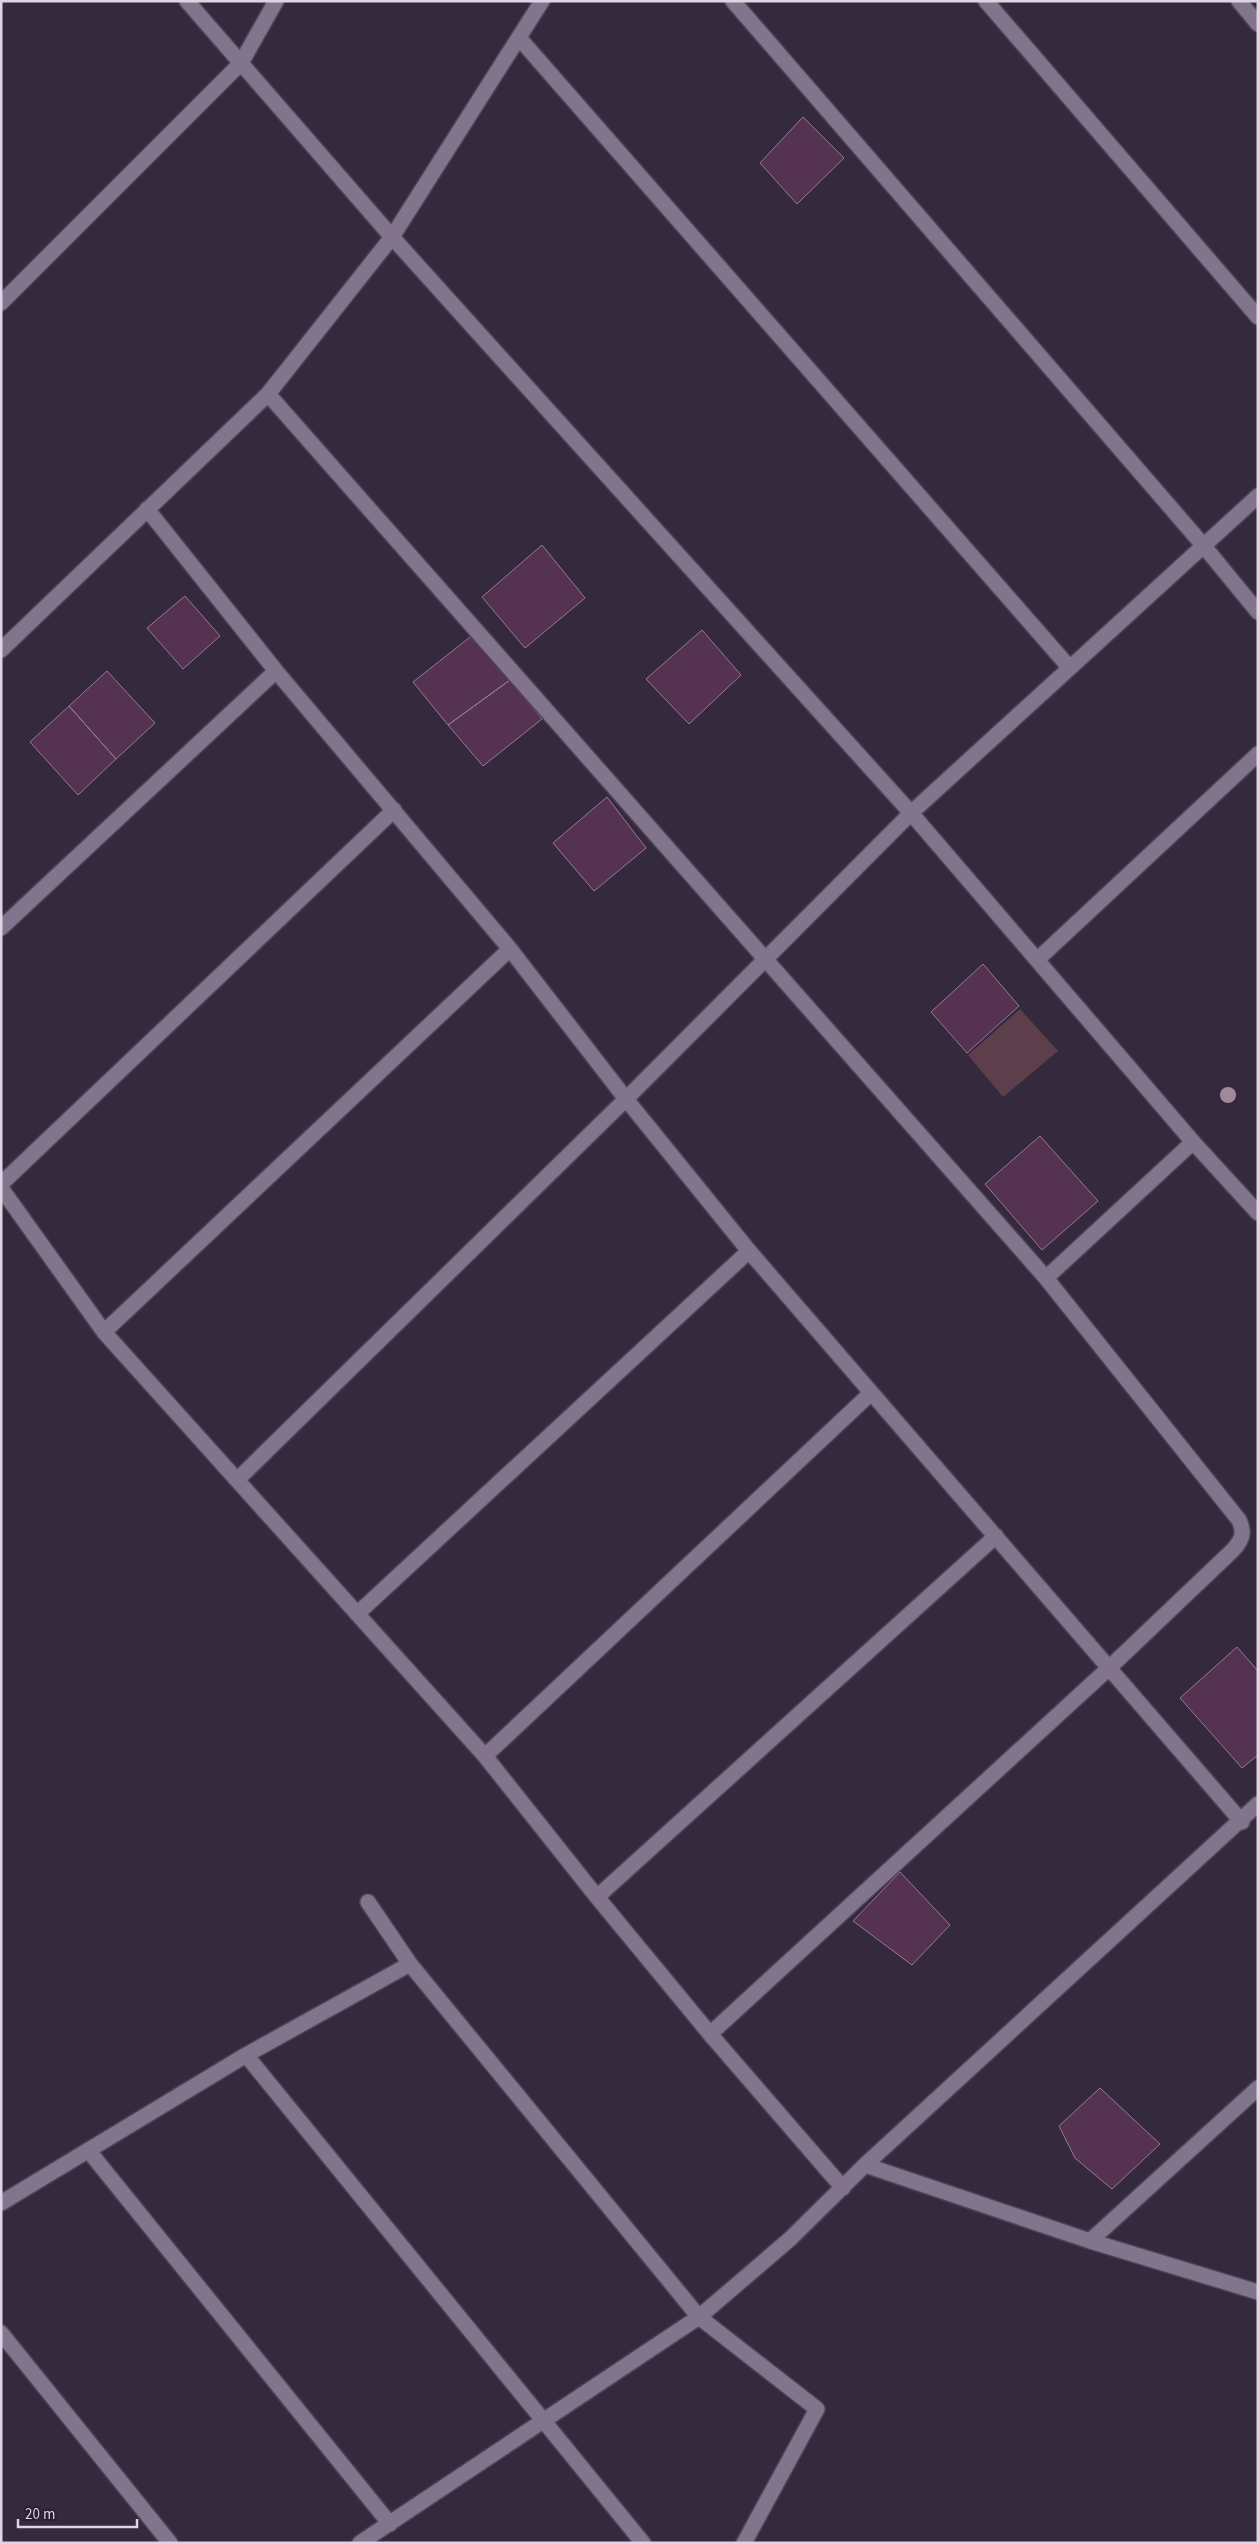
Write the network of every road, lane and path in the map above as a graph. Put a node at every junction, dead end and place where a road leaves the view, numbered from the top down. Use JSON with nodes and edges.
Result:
{"nodes":[{"id":1,"x":187,"y":1,"type":"edge"},
{"id":2,"x":276,"y":1,"type":"edge"},
{"id":3,"x":542,"y":1,"type":"edge"},
{"id":4,"x":733,"y":1,"type":"edge"},
{"id":5,"x":986,"y":1,"type":"edge"},
{"id":6,"x":1239,"y":1,"type":"edge"},
{"id":7,"x":1258,"y":24,"type":"edge"},
{"id":8,"x":520,"y":38,"type":"junction"},
{"id":9,"x":241,"y":63,"type":"junction"},
{"id":10,"x":392,"y":237,"type":"junction"},
{"id":11,"x":1,"y":303,"type":"edge"},
{"id":12,"x":1258,"y":317,"type":"edge"},
{"id":13,"x":268,"y":394,"type":"junction"},
{"id":14,"x":1258,"y":496,"type":"edge"},
{"id":15,"x":147,"y":509,"type":"junction"},
{"id":16,"x":1203,"y":545,"type":"junction"},
{"id":17,"x":1258,"y":612,"type":"edge"},
{"id":18,"x":1,"y":650,"type":"edge"},
{"id":19,"x":1069,"y":667,"type":"junction"},
{"id":20,"x":276,"y":671,"type":"junction"},
{"id":21,"x":1258,"y":754,"type":"edge"},
{"id":22,"x":394,"y":810,"type":"junction"},
{"id":23,"x":911,"y":814,"type":"junction"},
{"id":24,"x":1,"y":928,"type":"edge"},
{"id":25,"x":510,"y":949,"type":"junction"},
{"id":26,"x":1038,"y":959,"type":"junction"},
{"id":27,"x":767,"y":960,"type":"junction"},
{"id":28,"x":626,"y":1099,"type":"junction"},
{"id":29,"x":1193,"y":1142,"type":"junction"},
{"id":30,"x":1,"y":1184,"type":"edge"},
{"id":31,"x":1,"y":1188,"type":"edge"},
{"id":32,"x":1258,"y":1213,"type":"edge"},
{"id":33,"x":749,"y":1251,"type":"junction"},
{"id":34,"x":1046,"y":1278,"type":"junction"},
{"id":35,"x":104,"y":1332,"type":"junction"},
{"id":36,"x":871,"y":1393,"type":"junction"},
{"id":37,"x":237,"y":1480,"type":"junction"},
{"id":38,"x":996,"y":1536,"type":"junction"},
{"id":39,"x":357,"y":1614,"type":"junction"},
{"id":40,"x":1109,"y":1668,"type":"junction"},
{"id":41,"x":485,"y":1756,"type":"junction"},
{"id":42,"x":1258,"y":1804,"type":"edge"},
{"id":43,"x":1242,"y":1822,"type":"junction"},
{"id":44,"x":597,"y":1897,"type":"junction"},
{"id":45,"x":368,"y":1902,"type":"dead end"},
{"id":46,"x":410,"y":1964,"type":"junction"},
{"id":47,"x":710,"y":2034,"type":"junction"},
{"id":48,"x":246,"y":2054,"type":"junction"},
{"id":49,"x":1258,"y":2088,"type":"edge"},
{"id":50,"x":88,"y":2150,"type":"junction"},
{"id":51,"x":865,"y":2165,"type":"junction"},
{"id":52,"x":843,"y":2188,"type":"junction"},
{"id":53,"x":1,"y":2203,"type":"edge"},
{"id":54,"x":1090,"y":2241,"type":"junction"},
{"id":55,"x":1258,"y":2292,"type":"edge"},
{"id":56,"x":699,"y":2318,"type":"junction"},
{"id":57,"x":1,"y":2333,"type":"edge"},
{"id":58,"x":544,"y":2421,"type":"junction"},
{"id":59,"x":390,"y":2524,"type":"junction"},
{"id":60,"x":170,"y":2543,"type":"edge"},
{"id":61,"x":360,"y":2543,"type":"edge"},
{"id":62,"x":643,"y":2543,"type":"edge"},
{"id":63,"x":744,"y":2543,"type":"edge"}],
"edges":[{"from":1,"to":9,"type":"street"},
{"from":2,"to":9,"type":"street"},
{"from":3,"to":8,"type":"street"},
{"from":4,"to":16,"type":"street"},
{"from":5,"to":12,"type":"street"},
{"from":6,"to":7,"type":"street"},
{"from":8,"to":10,"type":"street"},
{"from":8,"to":19,"type":"street"},
{"from":9,"to":10,"type":"street"},
{"from":9,"to":11,"type":"street"},
{"from":10,"to":13,"type":"street"},
{"from":10,"to":23,"type":"street"},
{"from":13,"to":15,"type":"street"},
{"from":13,"to":27,"type":"street"},
{"from":14,"to":16,"type":"street"},
{"from":15,"to":18,"type":"street"},
{"from":15,"to":20,"type":"street"},
{"from":16,"to":17,"type":"street"},
{"from":16,"to":19,"type":"street"},
{"from":19,"to":23,"type":"street"},
{"from":20,"to":22,"type":"street"},
{"from":20,"to":24,"type":"street"},
{"from":21,"to":26,"type":"street"},
{"from":22,"to":25,"type":"street"},
{"from":22,"to":30,"type":"street"},
{"from":23,"to":26,"type":"street"},
{"from":23,"to":27,"type":"street"},
{"from":25,"to":28,"type":"street"},
{"from":25,"to":35,"type":"street"},
{"from":26,"to":29,"type":"street"},
{"from":27,"to":28,"type":"street"},
{"from":27,"to":34,"type":"street"},
{"from":28,"to":33,"type":"street"},
{"from":28,"to":37,"type":"street"},
{"from":29,"to":32,"type":"street"},
{"from":29,"to":34,"type":"street"},
{"from":31,"to":35,"type":"street"},
{"from":33,"to":36,"type":"street"},
{"from":33,"to":39,"type":"street"},
{"from":34,"to":40,"type":"street"},
{"from":35,"to":37,"type":"street"},
{"from":36,"to":38,"type":"street"},
{"from":36,"to":41,"type":"street"},
{"from":37,"to":39,"type":"street"},
{"from":38,"to":40,"type":"street"},
{"from":38,"to":44,"type":"street"},
{"from":39,"to":41,"type":"street"},
{"from":40,"to":43,"type":"street"},
{"from":40,"to":47,"type":"street"},
{"from":41,"to":44,"type":"street"},
{"from":42,"to":43,"type":"street"},
{"from":43,"to":51,"type":"street"},
{"from":44,"to":47,"type":"street"},
{"from":45,"to":46,"type":"street"},
{"from":46,"to":48,"type":"street"},
{"from":46,"to":56,"type":"street"},
{"from":47,"to":52,"type":"street"},
{"from":48,"to":50,"type":"street"},
{"from":48,"to":58,"type":"street"},
{"from":49,"to":54,"type":"street"},
{"from":50,"to":53,"type":"street"},
{"from":50,"to":59,"type":"street"},
{"from":51,"to":52,"type":"street"},
{"from":51,"to":54,"type":"street"},
{"from":52,"to":56,"type":"street"},
{"from":54,"to":55,"type":"street"},
{"from":56,"to":58,"type":"street"},
{"from":56,"to":63,"type":"street"},
{"from":57,"to":60,"type":"street"},
{"from":58,"to":59,"type":"street"},
{"from":58,"to":62,"type":"street"},
{"from":59,"to":61,"type":"street"}]}
